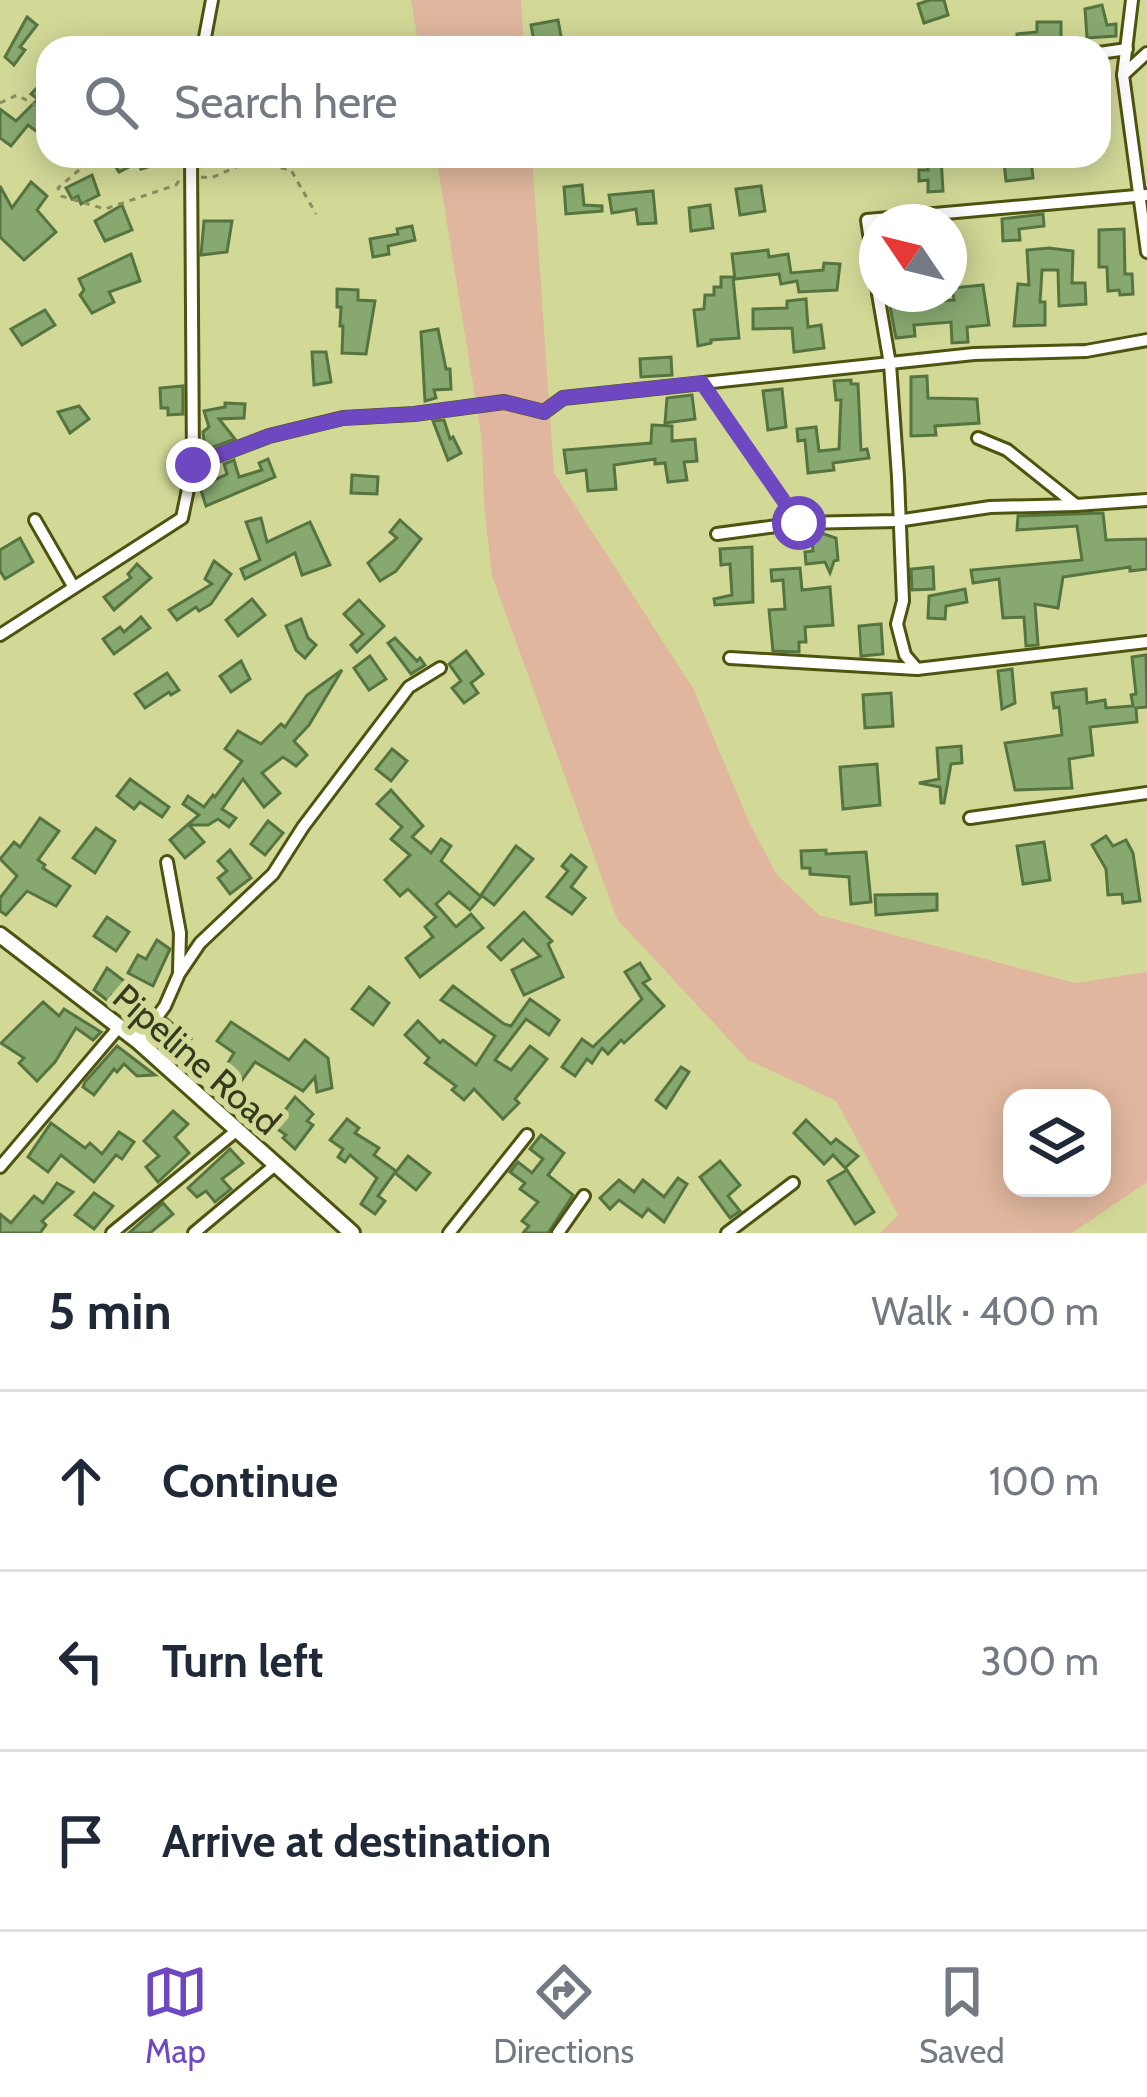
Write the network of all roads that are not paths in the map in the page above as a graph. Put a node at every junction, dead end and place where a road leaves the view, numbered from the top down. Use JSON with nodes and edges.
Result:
{"nodes":[{"id":1,"x":212,"y":0,"type":"edge"},
{"id":2,"x":1132,"y":0,"type":"edge"},
{"id":3,"x":205,"y":36,"type":"edge"},
{"id":4,"x":1127,"y":49,"type":"junction"},
{"id":5,"x":1111,"y":51,"type":"edge"},
{"id":6,"x":1147,"y":53,"type":"edge"},
{"id":7,"x":1123,"y":75,"type":"junction"},
{"id":8,"x":190,"y":168,"type":"edge"},
{"id":9,"x":1142,"y":195,"type":"edge"},
{"id":10,"x":967,"y":211,"type":"edge"},
{"id":11,"x":1147,"y":252,"type":"edge"},
{"id":12,"x":881,"y":312,"type":"edge"},
{"id":13,"x":1147,"y":340,"type":"edge"},
{"id":14,"x":890,"y":364,"type":"junction"},
{"id":15,"x":978,"y":438,"type":"dead end"},
{"id":16,"x":193,"y":465,"type":"junction"},
{"id":17,"x":1147,"y":500,"type":"edge"},
{"id":18,"x":1076,"y":505,"type":"junction"},
{"id":19,"x":34,"y":520,"type":"dead end"},
{"id":20,"x":897,"y":521,"type":"junction"},
{"id":21,"x":718,"y":534,"type":"dead end"},
{"id":22,"x":73,"y":586,"type":"junction"},
{"id":23,"x":0,"y":635,"type":"edge"},
{"id":24,"x":1147,"y":643,"type":"edge"},
{"id":25,"x":730,"y":658,"type":"dead end"},
{"id":26,"x":440,"y":668,"type":"dead end"},
{"id":27,"x":917,"y":669,"type":"junction"},
{"id":28,"x":1147,"y":793,"type":"edge"},
{"id":29,"x":970,"y":818,"type":"dead end"},
{"id":30,"x":166,"y":862,"type":"dead end"},
{"id":31,"x":0,"y":934,"type":"edge"},
{"id":32,"x":179,"y":974,"type":"junction"},
{"id":33,"x":119,"y":1027,"type":"junction"},
{"id":34,"x":139,"y":1042,"type":"junction"},
{"id":35,"x":236,"y":1131,"type":"junction"},
{"id":36,"x":527,"y":1135,"type":"dead end"},
{"id":37,"x":274,"y":1166,"type":"junction"},
{"id":38,"x":0,"y":1167,"type":"edge"},
{"id":39,"x":793,"y":1183,"type":"dead end"},
{"id":40,"x":584,"y":1196,"type":"dead end"},
{"id":41,"x":112,"y":1233,"type":"edge"},
{"id":42,"x":194,"y":1233,"type":"edge"},
{"id":43,"x":352,"y":1233,"type":"edge"},
{"id":44,"x":449,"y":1233,"type":"edge"},
{"id":45,"x":558,"y":1233,"type":"edge"},
{"id":46,"x":728,"y":1233,"type":"edge"}],
"edges":[{"from":1,"to":3,"type":"street"},
{"from":2,"to":4,"type":"street"},
{"from":4,"to":5,"type":"street"},
{"from":4,"to":7,"type":"street"},
{"from":6,"to":7,"type":"street"},
{"from":7,"to":9,"type":"street"},
{"from":8,"to":16,"type":"street"},
{"from":9,"to":10,"type":"street"},
{"from":9,"to":11,"type":"street"},
{"from":12,"to":14,"type":"street"},
{"from":13,"to":14,"type":"street"},
{"from":14,"to":16,"type":"street"},
{"from":14,"to":20,"type":"street"},
{"from":15,"to":18,"type":"street"},
{"from":16,"to":22,"type":"street"},
{"from":17,"to":18,"type":"street"},
{"from":18,"to":20,"type":"street"},
{"from":19,"to":22,"type":"street"},
{"from":20,"to":21,"type":"street"},
{"from":20,"to":27,"type":"street"},
{"from":22,"to":23,"type":"street"},
{"from":24,"to":27,"type":"street"},
{"from":25,"to":27,"type":"street"},
{"from":26,"to":32,"type":"street"},
{"from":28,"to":29,"type":"street"},
{"from":30,"to":32,"type":"street"},
{"from":31,"to":33,"type":"street","name":"Pipeline Road"},
{"from":32,"to":34,"type":"street"},
{"from":33,"to":34,"type":"street","name":"Pipeline Road"},
{"from":33,"to":38,"type":"street"},
{"from":34,"to":35,"type":"street","name":"Pipeline Road"},
{"from":35,"to":37,"type":"street","name":"Pipeline Road"},
{"from":35,"to":41,"type":"street"},
{"from":36,"to":44,"type":"street"},
{"from":37,"to":42,"type":"street"},
{"from":37,"to":43,"type":"street","name":"Pipeline Road"},
{"from":39,"to":46,"type":"street"},
{"from":40,"to":45,"type":"street"}]}
